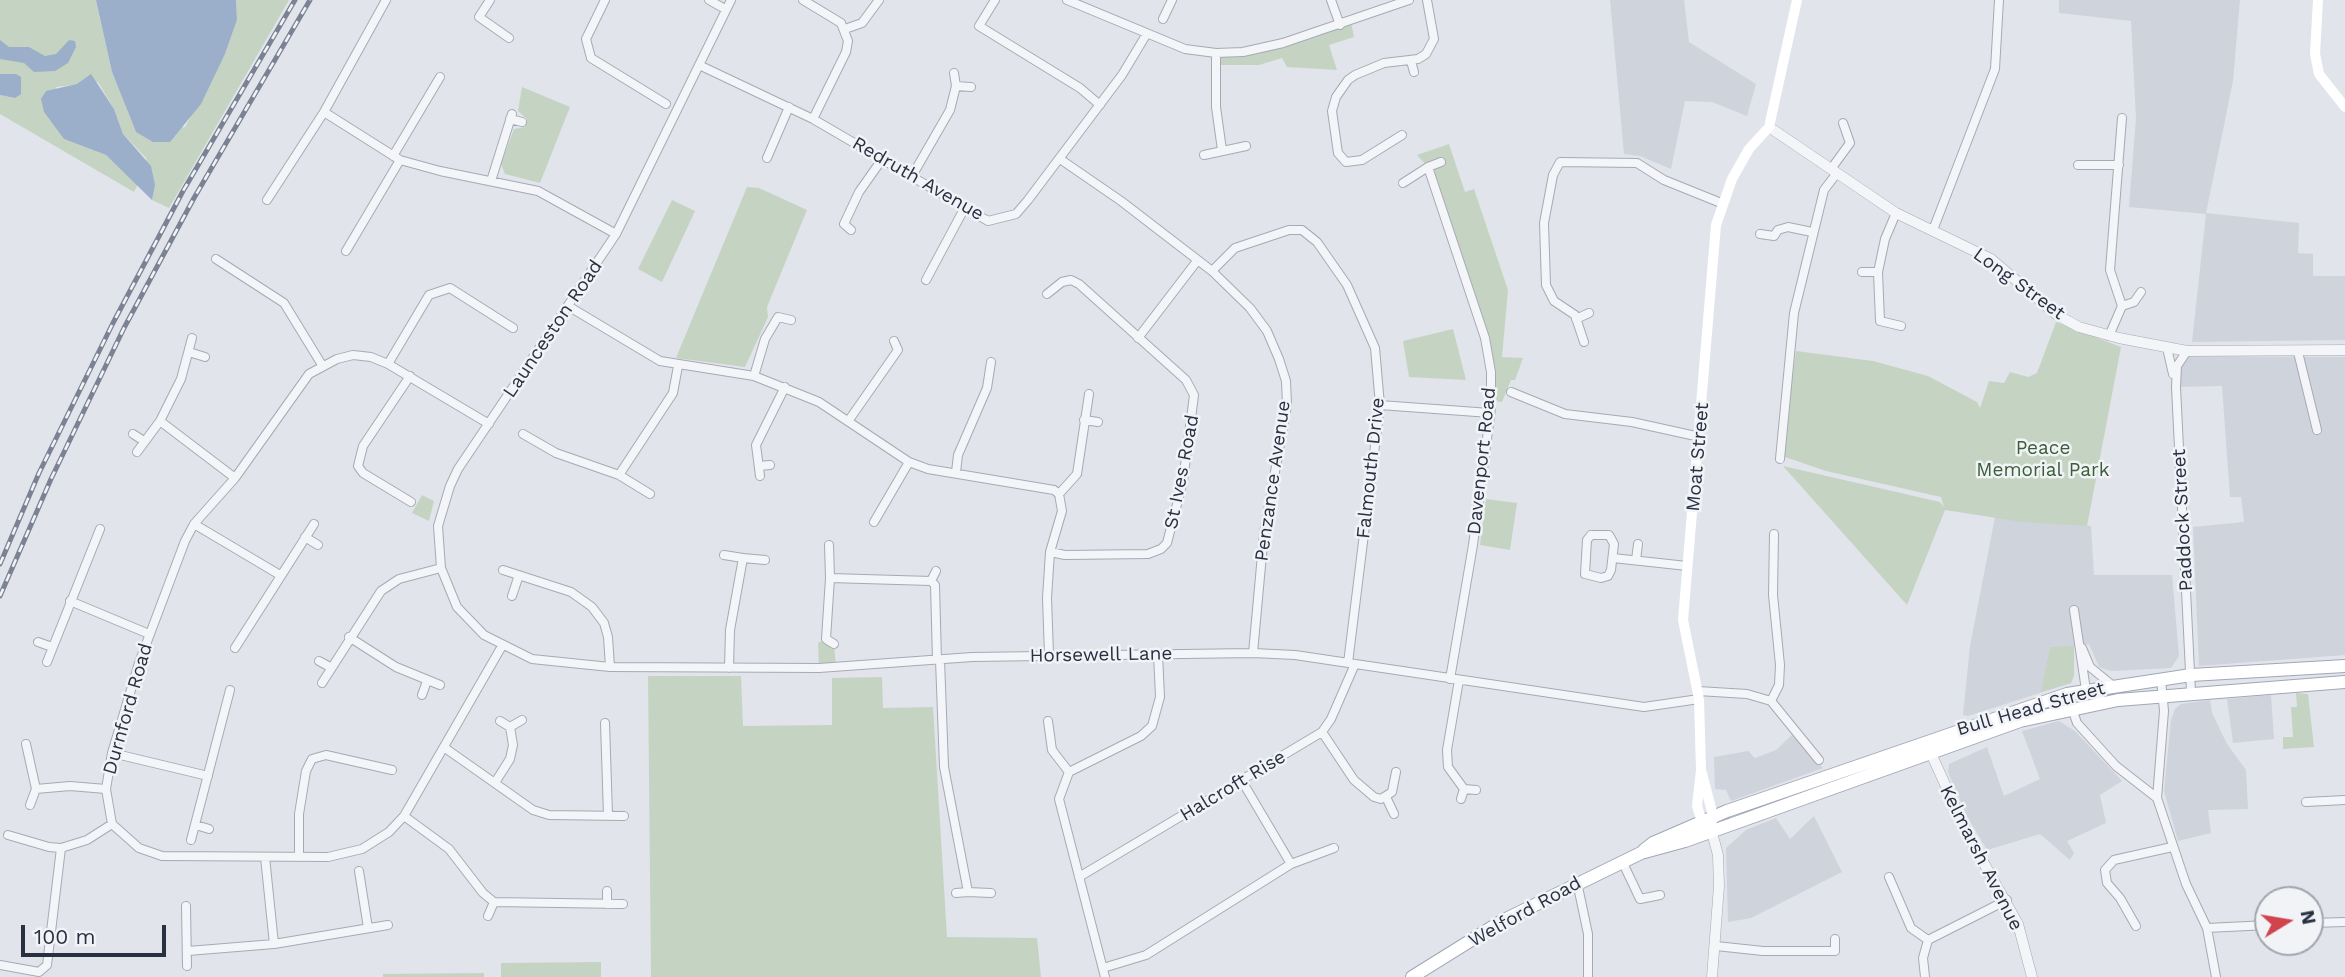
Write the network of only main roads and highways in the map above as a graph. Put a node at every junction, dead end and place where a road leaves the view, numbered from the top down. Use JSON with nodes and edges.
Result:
{"nodes":[{"id":1,"x":1797,"y":0,"type":"edge"},
{"id":2,"x":2318,"y":0,"type":"edge"},
{"id":3,"x":2345,"y":107,"type":"edge"},
{"id":4,"x":2345,"y":666,"type":"edge"},
{"id":5,"x":2345,"y":682,"type":"edge"},
{"id":6,"x":1928,"y":746,"type":"junction"},
{"id":7,"x":1704,"y":824,"type":"junction"},
{"id":8,"x":1641,"y":853,"type":"junction"},
{"id":9,"x":1425,"y":973,"type":"edge"},
{"id":10,"x":1412,"y":977,"type":"edge"}],
"edges":[{"from":1,"to":7,"type":"main road","name":"Moat Street"},
{"from":2,"to":3,"type":"main road"},
{"from":4,"to":6,"type":"main road","name":"Bull Head Street"},
{"from":5,"to":6,"type":"main road","name":"Bull Head Street"},
{"from":6,"to":7,"type":"main road","name":"Bull Head Street"},
{"from":6,"to":7,"type":"main road","name":"Bull Head Street"},
{"from":7,"to":8,"type":"main road","name":"Welford Road"},
{"from":7,"to":8,"type":"main road","name":"Welford Road"},
{"from":8,"to":9,"type":"main road","name":"Welford Road"},
{"from":9,"to":10,"type":"main road","name":"Welford Road"}]}
